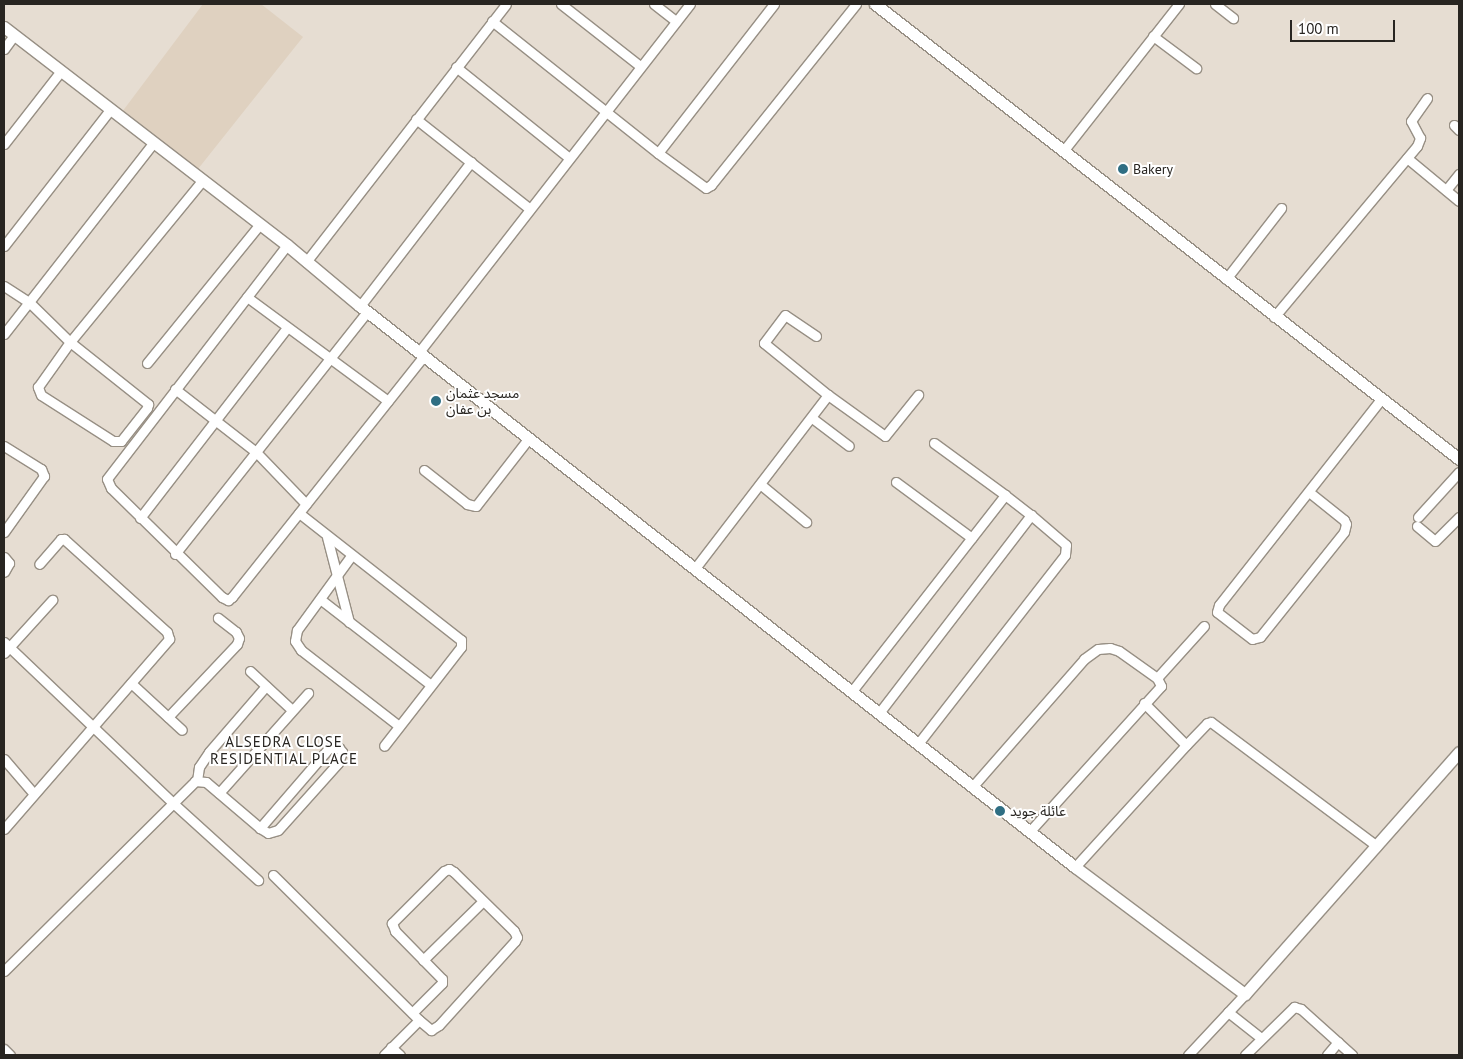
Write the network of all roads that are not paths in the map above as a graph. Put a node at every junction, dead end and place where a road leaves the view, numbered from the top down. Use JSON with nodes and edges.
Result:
{"nodes":[{"id":1,"x":506,"y":4,"type":"edge"},
{"id":2,"x":561,"y":4,"type":"edge"},
{"id":3,"x":654,"y":4,"type":"edge"},
{"id":4,"x":690,"y":4,"type":"edge"},
{"id":5,"x":774,"y":4,"type":"edge"},
{"id":6,"x":856,"y":4,"type":"edge"},
{"id":7,"x":875,"y":4,"type":"edge"},
{"id":8,"x":1179,"y":4,"type":"edge"},
{"id":9,"x":1215,"y":4,"type":"edge"},
{"id":10,"x":1232,"y":18,"type":"dead end"},
{"id":11,"x":492,"y":21,"type":"junction"},
{"id":12,"x":676,"y":21,"type":"junction"},
{"id":13,"x":4,"y":27,"type":"edge"},
{"id":14,"x":14,"y":35,"type":"junction"},
{"id":15,"x":1153,"y":36,"type":"junction"},
{"id":16,"x":4,"y":49,"type":"edge"},
{"id":17,"x":640,"y":66,"type":"junction"},
{"id":18,"x":456,"y":67,"type":"junction"},
{"id":19,"x":1196,"y":68,"type":"dead end"},
{"id":20,"x":60,"y":72,"type":"junction"},
{"id":21,"x":1427,"y":98,"type":"dead end"},
{"id":22,"x":110,"y":110,"type":"junction"},
{"id":23,"x":606,"y":110,"type":"junction"},
{"id":24,"x":416,"y":119,"type":"junction"},
{"id":25,"x":153,"y":143,"type":"junction"},
{"id":26,"x":4,"y":144,"type":"edge"},
{"id":27,"x":1064,"y":150,"type":"junction"},
{"id":28,"x":658,"y":153,"type":"junction"},
{"id":29,"x":568,"y":158,"type":"junction"},
{"id":30,"x":1407,"y":158,"type":"junction"},
{"id":31,"x":471,"y":162,"type":"junction"},
{"id":32,"x":1459,"y":174,"type":"edge"},
{"id":33,"x":202,"y":181,"type":"junction"},
{"id":34,"x":1446,"y":190,"type":"junction"},
{"id":35,"x":1459,"y":201,"type":"edge"},
{"id":36,"x":1281,"y":208,"type":"dead end"},
{"id":37,"x":530,"y":209,"type":"junction"},
{"id":38,"x":259,"y":225,"type":"junction"},
{"id":39,"x":4,"y":246,"type":"edge"},
{"id":40,"x":286,"y":246,"type":"junction"},
{"id":41,"x":306,"y":262,"type":"junction"},
{"id":42,"x":1226,"y":279,"type":"junction"},
{"id":43,"x":4,"y":286,"type":"edge"},
{"id":44,"x":247,"y":297,"type":"junction"},
{"id":45,"x":30,"y":303,"type":"junction"},
{"id":46,"x":364,"y":309,"type":"junction"},
{"id":47,"x":1274,"y":317,"type":"junction"},
{"id":48,"x":286,"y":328,"type":"junction"},
{"id":49,"x":4,"y":334,"type":"edge"},
{"id":50,"x":816,"y":336,"type":"dead end"},
{"id":51,"x":70,"y":342,"type":"junction"},
{"id":52,"x":421,"y":354,"type":"junction"},
{"id":53,"x":329,"y":359,"type":"junction"},
{"id":54,"x":147,"y":363,"type":"dead end"},
{"id":55,"x":176,"y":389,"type":"junction"},
{"id":56,"x":918,"y":395,"type":"dead end"},
{"id":57,"x":828,"y":396,"type":"junction"},
{"id":58,"x":1381,"y":399,"type":"junction"},
{"id":59,"x":388,"y":401,"type":"junction"},
{"id":60,"x":812,"y":418,"type":"junction"},
{"id":61,"x":215,"y":420,"type":"junction"},
{"id":62,"x":529,"y":438,"type":"junction"},
{"id":63,"x":934,"y":443,"type":"dead end"},
{"id":64,"x":4,"y":446,"type":"edge"},
{"id":65,"x":849,"y":446,"type":"dead end"},
{"id":66,"x":256,"y":452,"type":"junction"},
{"id":67,"x":1459,"y":459,"type":"edge"},
{"id":68,"x":424,"y":470,"type":"dead end"},
{"id":69,"x":1459,"y":472,"type":"edge"},
{"id":70,"x":896,"y":482,"type":"dead end"},
{"id":71,"x":760,"y":484,"type":"junction"},
{"id":72,"x":1309,"y":492,"type":"junction"},
{"id":73,"x":1005,"y":495,"type":"junction"},
{"id":74,"x":306,"y":504,"type":"junction"},
{"id":75,"x":298,"y":513,"type":"junction"},
{"id":76,"x":1031,"y":515,"type":"junction"},
{"id":77,"x":1459,"y":517,"type":"edge"},
{"id":78,"x":140,"y":518,"type":"junction"},
{"id":79,"x":806,"y":522,"type":"dead end"},
{"id":80,"x":4,"y":532,"type":"edge"},
{"id":81,"x":327,"y":536,"type":"junction"},
{"id":82,"x":972,"y":538,"type":"junction"},
{"id":83,"x":175,"y":554,"type":"junction"},
{"id":84,"x":350,"y":556,"type":"junction"},
{"id":85,"x":4,"y":557,"type":"edge"},
{"id":86,"x":39,"y":564,"type":"dead end"},
{"id":87,"x":696,"y":568,"type":"junction"},
{"id":88,"x":4,"y":572,"type":"edge"},
{"id":89,"x":337,"y":575,"type":"junction"},
{"id":90,"x":320,"y":599,"type":"junction"},
{"id":91,"x":52,"y":600,"type":"dead end"},
{"id":92,"x":218,"y":618,"type":"dead end"},
{"id":93,"x":350,"y":622,"type":"junction"},
{"id":94,"x":1204,"y":626,"type":"dead end"},
{"id":95,"x":5,"y":648,"type":"edge"},
{"id":96,"x":250,"y":671,"type":"dead end"},
{"id":97,"x":1157,"y":678,"type":"junction"},
{"id":98,"x":131,"y":683,"type":"junction"},
{"id":99,"x":431,"y":685,"type":"junction"},
{"id":100,"x":266,"y":686,"type":"junction"},
{"id":101,"x":852,"y":691,"type":"junction"},
{"id":102,"x":308,"y":692,"type":"dead end"},
{"id":103,"x":1144,"y":703,"type":"junction"},
{"id":104,"x":292,"y":710,"type":"junction"},
{"id":105,"x":880,"y":713,"type":"junction"},
{"id":106,"x":168,"y":717,"type":"junction"},
{"id":107,"x":92,"y":726,"type":"junction"},
{"id":108,"x":399,"y":726,"type":"junction"},
{"id":109,"x":182,"y":730,"type":"dead end"},
{"id":110,"x":918,"y":744,"type":"junction"},
{"id":111,"x":1186,"y":744,"type":"junction"},
{"id":112,"x":384,"y":746,"type":"dead end"},
{"id":113,"x":1459,"y":752,"type":"edge"},
{"id":114,"x":4,"y":759,"type":"edge"},
{"id":115,"x":197,"y":780,"type":"junction"},
{"id":116,"x":973,"y":786,"type":"junction"},
{"id":117,"x":219,"y":793,"type":"junction"},
{"id":118,"x":34,"y":794,"type":"junction"},
{"id":119,"x":173,"y":803,"type":"junction"},
{"id":120,"x":260,"y":828,"type":"junction"},
{"id":121,"x":4,"y":829,"type":"edge"},
{"id":122,"x":1030,"y":831,"type":"junction"},
{"id":123,"x":1377,"y":846,"type":"junction"},
{"id":124,"x":1075,"y":867,"type":"junction"},
{"id":125,"x":273,"y":875,"type":"dead end"},
{"id":126,"x":258,"y":880,"type":"dead end"},
{"id":127,"x":483,"y":901,"type":"junction"},
{"id":128,"x":423,"y":960,"type":"junction"},
{"id":129,"x":4,"y":971,"type":"edge"},
{"id":130,"x":1245,"y":994,"type":"junction"},
{"id":131,"x":1228,"y":1012,"type":"junction"},
{"id":132,"x":415,"y":1016,"type":"junction"},
{"id":133,"x":1261,"y":1038,"type":"junction"},
{"id":134,"x":1338,"y":1042,"type":"junction"},
{"id":135,"x":391,"y":1047,"type":"junction"},
{"id":136,"x":4,"y":1049,"type":"edge"},
{"id":137,"x":10,"y":1055,"type":"edge"},
{"id":138,"x":384,"y":1055,"type":"edge"},
{"id":139,"x":400,"y":1055,"type":"edge"},
{"id":140,"x":1188,"y":1055,"type":"edge"},
{"id":141,"x":1245,"y":1055,"type":"edge"},
{"id":142,"x":1327,"y":1055,"type":"edge"},
{"id":143,"x":1352,"y":1055,"type":"edge"}],
"edges":[{"from":1,"to":11,"type":"street"},
{"from":2,"to":17,"type":"street"},
{"from":3,"to":12,"type":"street"},
{"from":4,"to":12,"type":"street"},
{"from":5,"to":28,"type":"street"},
{"from":6,"to":28,"type":"street"},
{"from":7,"to":27,"type":"street"},
{"from":8,"to":15,"type":"street"},
{"from":9,"to":10,"type":"street"},
{"from":11,"to":18,"type":"street"},
{"from":11,"to":23,"type":"street"},
{"from":12,"to":17,"type":"street"},
{"from":13,"to":14,"type":"street"},
{"from":14,"to":16,"type":"street"},
{"from":14,"to":20,"type":"street"},
{"from":15,"to":19,"type":"street"},
{"from":15,"to":27,"type":"street"},
{"from":17,"to":23,"type":"street"},
{"from":18,"to":24,"type":"street"},
{"from":18,"to":29,"type":"street"},
{"from":20,"to":22,"type":"street"},
{"from":20,"to":26,"type":"street"},
{"from":21,"to":30,"type":"street"},
{"from":22,"to":25,"type":"street"},
{"from":22,"to":39,"type":"street"},
{"from":23,"to":28,"type":"street"},
{"from":23,"to":29,"type":"street"},
{"from":24,"to":31,"type":"street"},
{"from":24,"to":41,"type":"street"},
{"from":25,"to":33,"type":"street"},
{"from":25,"to":45,"type":"street"},
{"from":27,"to":42,"type":"street"},
{"from":29,"to":37,"type":"street"},
{"from":30,"to":34,"type":"street"},
{"from":30,"to":47,"type":"street"},
{"from":31,"to":37,"type":"street"},
{"from":31,"to":46,"type":"street"},
{"from":32,"to":34,"type":"street"},
{"from":33,"to":38,"type":"street"},
{"from":33,"to":51,"type":"street"},
{"from":34,"to":35,"type":"street"},
{"from":36,"to":42,"type":"street"},
{"from":37,"to":52,"type":"street"},
{"from":38,"to":40,"type":"street"},
{"from":38,"to":54,"type":"street"},
{"from":40,"to":41,"type":"street"},
{"from":40,"to":44,"type":"street"},
{"from":41,"to":46,"type":"street"},
{"from":42,"to":47,"type":"street"},
{"from":43,"to":45,"type":"street"},
{"from":44,"to":48,"type":"street"},
{"from":44,"to":55,"type":"street"},
{"from":45,"to":49,"type":"street"},
{"from":45,"to":51,"type":"street"},
{"from":46,"to":52,"type":"street"},
{"from":46,"to":53,"type":"street"},
{"from":47,"to":58,"type":"street"},
{"from":48,"to":53,"type":"street"},
{"from":48,"to":61,"type":"street"},
{"from":50,"to":57,"type":"street"},
{"from":51,"to":51,"type":"street"},
{"from":52,"to":59,"type":"street"},
{"from":52,"to":62,"type":"street"},
{"from":53,"to":59,"type":"street"},
{"from":53,"to":66,"type":"street"},
{"from":55,"to":61,"type":"street"},
{"from":55,"to":78,"type":"street"},
{"from":56,"to":57,"type":"street"},
{"from":57,"to":60,"type":"street"},
{"from":58,"to":67,"type":"street"},
{"from":58,"to":72,"type":"street"},
{"from":59,"to":74,"type":"street"},
{"from":60,"to":65,"type":"street"},
{"from":60,"to":71,"type":"street"},
{"from":61,"to":66,"type":"street"},
{"from":61,"to":78,"type":"street"},
{"from":62,"to":68,"type":"street"},
{"from":62,"to":87,"type":"street"},
{"from":63,"to":73,"type":"street"},
{"from":64,"to":80,"type":"street"},
{"from":66,"to":74,"type":"street"},
{"from":66,"to":83,"type":"street"},
{"from":69,"to":77,"type":"street"},
{"from":70,"to":82,"type":"street"},
{"from":71,"to":79,"type":"street"},
{"from":71,"to":87,"type":"street"},
{"from":72,"to":72,"type":"street"},
{"from":73,"to":76,"type":"street"},
{"from":73,"to":82,"type":"street"},
{"from":74,"to":75,"type":"street"},
{"from":75,"to":81,"type":"street"},
{"from":75,"to":83,"type":"street"},
{"from":76,"to":105,"type":"street"},
{"from":76,"to":110,"type":"street"},
{"from":78,"to":83,"type":"street"},
{"from":81,"to":84,"type":"street"},
{"from":81,"to":89,"type":"street"},
{"from":82,"to":101,"type":"street"},
{"from":84,"to":89,"type":"street"},
{"from":84,"to":99,"type":"street"},
{"from":85,"to":88,"type":"street"},
{"from":86,"to":98,"type":"street"},
{"from":87,"to":101,"type":"street"},
{"from":89,"to":90,"type":"street"},
{"from":89,"to":93,"type":"street"},
{"from":90,"to":93,"type":"street"},
{"from":90,"to":108,"type":"street"},
{"from":91,"to":95,"type":"street"},
{"from":92,"to":106,"type":"street"},
{"from":93,"to":99,"type":"street"},
{"from":94,"to":97,"type":"street"},
{"from":95,"to":107,"type":"street"},
{"from":96,"to":100,"type":"street"},
{"from":97,"to":103,"type":"street"},
{"from":97,"to":116,"type":"street"},
{"from":98,"to":106,"type":"street"},
{"from":98,"to":107,"type":"street"},
{"from":99,"to":108,"type":"street"},
{"from":100,"to":104,"type":"street"},
{"from":100,"to":115,"type":"street"},
{"from":101,"to":105,"type":"street"},
{"from":102,"to":104,"type":"street"},
{"from":103,"to":111,"type":"street"},
{"from":103,"to":122,"type":"street"},
{"from":104,"to":117,"type":"street"},
{"from":105,"to":110,"type":"street"},
{"from":106,"to":109,"type":"street"},
{"from":107,"to":118,"type":"street"},
{"from":107,"to":119,"type":"street"},
{"from":108,"to":112,"type":"street"},
{"from":110,"to":116,"type":"street"},
{"from":111,"to":123,"type":"street"},
{"from":111,"to":124,"type":"street"},
{"from":113,"to":123,"type":"street"},
{"from":114,"to":118,"type":"street"},
{"from":115,"to":117,"type":"street"},
{"from":115,"to":119,"type":"street"},
{"from":116,"to":122,"type":"street"},
{"from":117,"to":120,"type":"street"},
{"from":118,"to":121,"type":"street"},
{"from":119,"to":126,"type":"street"},
{"from":119,"to":129,"type":"street"},
{"from":120,"to":120,"type":"street"},
{"from":122,"to":124,"type":"street"},
{"from":123,"to":130,"type":"street"},
{"from":124,"to":130,"type":"street"},
{"from":125,"to":132,"type":"street"},
{"from":127,"to":128,"type":"street"},
{"from":127,"to":128,"type":"street"},
{"from":127,"to":132,"type":"street"},
{"from":128,"to":132,"type":"street"},
{"from":130,"to":131,"type":"street"},
{"from":131,"to":133,"type":"street"},
{"from":131,"to":140,"type":"street"},
{"from":132,"to":135,"type":"street"},
{"from":133,"to":134,"type":"street"},
{"from":133,"to":141,"type":"street"},
{"from":134,"to":142,"type":"street"},
{"from":134,"to":143,"type":"street"},
{"from":135,"to":138,"type":"street"},
{"from":135,"to":139,"type":"street"},
{"from":136,"to":137,"type":"street"}]}
